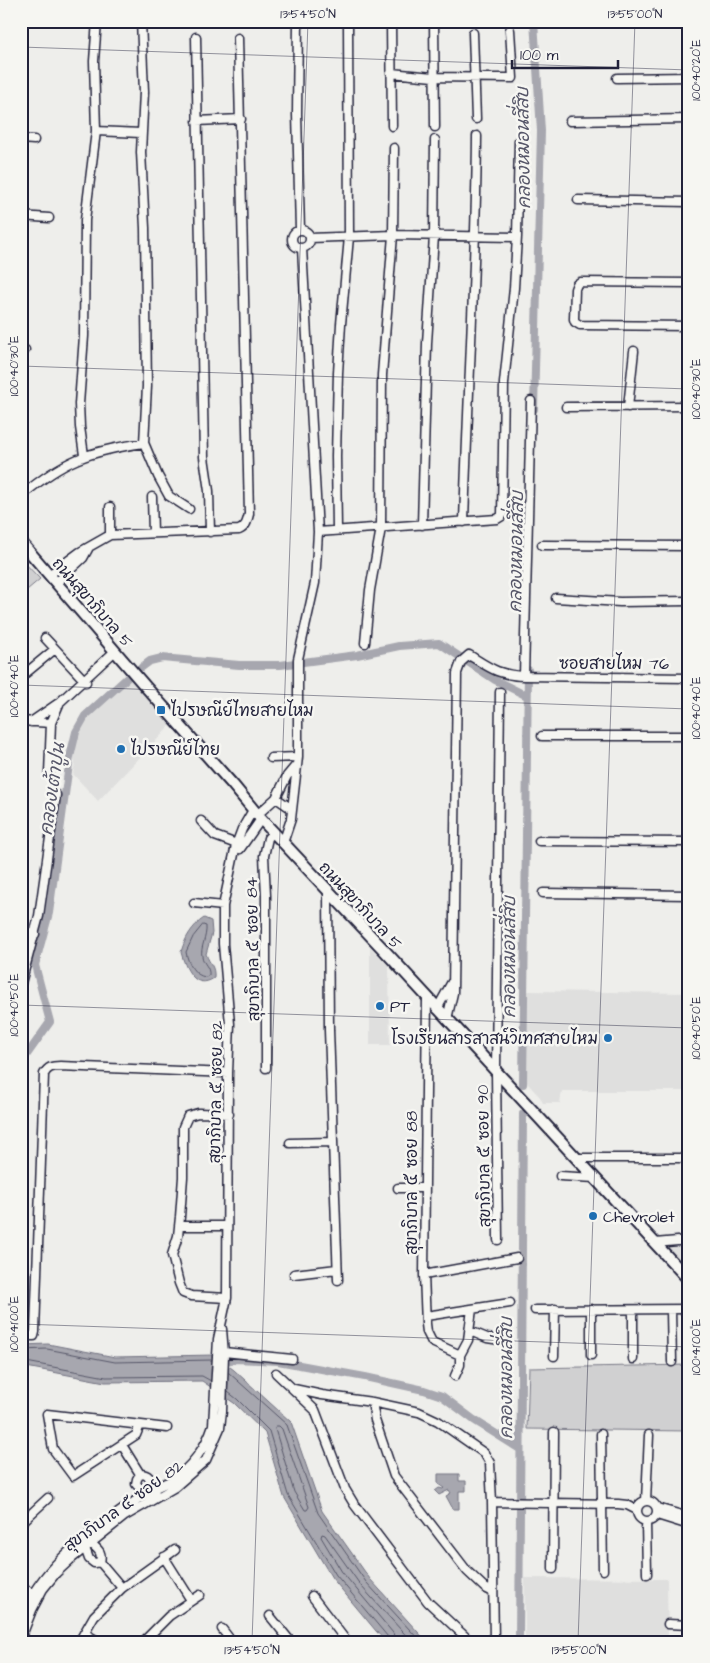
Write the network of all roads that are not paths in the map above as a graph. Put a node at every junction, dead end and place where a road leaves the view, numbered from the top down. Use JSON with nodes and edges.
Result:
{"nodes":[{"id":1,"x":96,"y":21,"type":"edge"},
{"id":2,"x":141,"y":21,"type":"edge"},
{"id":3,"x":298,"y":21,"type":"edge"},
{"id":4,"x":348,"y":21,"type":"edge"},
{"id":5,"x":391,"y":21,"type":"edge"},
{"id":6,"x":434,"y":21,"type":"edge"},
{"id":7,"x":510,"y":30,"type":"dead end"},
{"id":8,"x":473,"y":33,"type":"dead end"},
{"id":9,"x":196,"y":37,"type":"dead end"},
{"id":10,"x":238,"y":38,"type":"dead end"},
{"id":11,"x":391,"y":73,"type":"junction"},
{"id":12,"x":475,"y":76,"type":"junction"},
{"id":13,"x":434,"y":77,"type":"junction"},
{"id":14,"x":689,"y":77,"type":"edge"},
{"id":15,"x":617,"y":78,"type":"dead end"},
{"id":16,"x":241,"y":119,"type":"junction"},
{"id":17,"x":689,"y":119,"type":"edge"},
{"id":18,"x":476,"y":120,"type":"dead end"},
{"id":19,"x":198,"y":121,"type":"junction"},
{"id":20,"x":570,"y":121,"type":"dead end"},
{"id":21,"x":392,"y":126,"type":"dead end"},
{"id":22,"x":435,"y":127,"type":"dead end"},
{"id":23,"x":96,"y":131,"type":"junction"},
{"id":24,"x":141,"y":133,"type":"junction"},
{"id":25,"x":477,"y":136,"type":"dead end"},
{"id":26,"x":21,"y":139,"type":"edge"},
{"id":27,"x":34,"y":140,"type":"dead end"},
{"id":28,"x":435,"y":140,"type":"dead end"},
{"id":29,"x":519,"y":140,"type":"dead end"},
{"id":30,"x":394,"y":148,"type":"dead end"},
{"id":31,"x":578,"y":200,"type":"dead end"},
{"id":32,"x":689,"y":202,"type":"edge"},
{"id":33,"x":21,"y":216,"type":"edge"},
{"id":34,"x":48,"y":218,"type":"dead end"},
{"id":35,"x":300,"y":230,"type":"junction"},
{"id":36,"x":393,"y":235,"type":"junction"},
{"id":37,"x":434,"y":236,"type":"junction"},
{"id":38,"x":349,"y":237,"type":"junction"},
{"id":39,"x":476,"y":237,"type":"junction"},
{"id":40,"x":517,"y":237,"type":"junction"},
{"id":41,"x":310,"y":238,"type":"junction"},
{"id":42,"x":302,"y":248,"type":"junction"},
{"id":43,"x":689,"y":283,"type":"edge"},
{"id":44,"x":689,"y":326,"type":"edge"},
{"id":45,"x":634,"y":351,"type":"dead end"},
{"id":46,"x":531,"y":401,"type":"dead end"},
{"id":47,"x":689,"y":406,"type":"edge"},
{"id":48,"x":566,"y":407,"type":"dead end"},
{"id":49,"x":628,"y":407,"type":"junction"},
{"id":50,"x":144,"y":443,"type":"junction"},
{"id":51,"x":84,"y":455,"type":"junction"},
{"id":52,"x":21,"y":496,"type":"edge"},
{"id":53,"x":152,"y":497,"type":"dead end"},
{"id":54,"x":110,"y":507,"type":"dead end"},
{"id":55,"x":189,"y":509,"type":"dead end"},
{"id":56,"x":464,"y":522,"type":"junction"},
{"id":57,"x":422,"y":525,"type":"junction"},
{"id":58,"x":381,"y":528,"type":"junction"},
{"id":59,"x":337,"y":530,"type":"junction"},
{"id":60,"x":210,"y":532,"type":"junction"},
{"id":61,"x":318,"y":532,"type":"junction"},
{"id":62,"x":152,"y":533,"type":"junction"},
{"id":63,"x":110,"y":535,"type":"junction"},
{"id":64,"x":21,"y":542,"type":"edge"},
{"id":65,"x":542,"y":545,"type":"dead end"},
{"id":66,"x":689,"y":546,"type":"edge"},
{"id":67,"x":53,"y":579,"type":"junction"},
{"id":68,"x":556,"y":598,"type":"dead end"},
{"id":69,"x":689,"y":601,"type":"edge"},
{"id":70,"x":45,"y":638,"type":"dead end"},
{"id":71,"x":365,"y":643,"type":"dead end"},
{"id":72,"x":55,"y":649,"type":"junction"},
{"id":73,"x":116,"y":652,"type":"junction"},
{"id":74,"x":525,"y":676,"type":"junction"},
{"id":75,"x":21,"y":677,"type":"edge"},
{"id":76,"x":689,"y":678,"type":"edge"},
{"id":77,"x":83,"y":683,"type":"junction"},
{"id":78,"x":500,"y":692,"type":"dead end"},
{"id":79,"x":60,"y":702,"type":"junction"},
{"id":80,"x":21,"y":721,"type":"edge"},
{"id":81,"x":31,"y":722,"type":"junction"},
{"id":82,"x":51,"y":723,"type":"junction"},
{"id":83,"x":542,"y":736,"type":"dead end"},
{"id":84,"x":689,"y":736,"type":"edge"},
{"id":85,"x":271,"y":758,"type":"dead end"},
{"id":86,"x":298,"y":760,"type":"junction"},
{"id":87,"x":49,"y":774,"type":"dead end"},
{"id":88,"x":56,"y":795,"type":"dead end"},
{"id":89,"x":276,"y":798,"type":"junction"},
{"id":90,"x":292,"y":809,"type":"junction"},
{"id":91,"x":257,"y":815,"type":"junction"},
{"id":92,"x":201,"y":821,"type":"dead end"},
{"id":93,"x":274,"y":832,"type":"junction"},
{"id":94,"x":538,"y":841,"type":"dead end"},
{"id":95,"x":689,"y":842,"type":"edge"},
{"id":96,"x":283,"y":843,"type":"junction"},
{"id":97,"x":239,"y":845,"type":"junction"},
{"id":98,"x":328,"y":892,"type":"junction"},
{"id":99,"x":543,"y":893,"type":"dead end"},
{"id":100,"x":689,"y":895,"type":"edge"},
{"id":101,"x":194,"y":903,"type":"dead end"},
{"id":102,"x":223,"y":906,"type":"junction"},
{"id":103,"x":21,"y":931,"type":"edge"},
{"id":104,"x":35,"y":934,"type":"junction"},
{"id":105,"x":452,"y":980,"type":"junction"},
{"id":106,"x":21,"y":983,"type":"edge"},
{"id":107,"x":427,"y":997,"type":"junction"},
{"id":108,"x":437,"y":1008,"type":"junction"},
{"id":109,"x":447,"y":1019,"type":"junction"},
{"id":110,"x":266,"y":1068,"type":"dead end"},
{"id":111,"x":496,"y":1071,"type":"junction"},
{"id":112,"x":228,"y":1074,"type":"junction"},
{"id":113,"x":229,"y":1114,"type":"junction"},
{"id":114,"x":333,"y":1142,"type":"junction"},
{"id":115,"x":290,"y":1144,"type":"dead end"},
{"id":116,"x":577,"y":1158,"type":"junction"},
{"id":117,"x":689,"y":1158,"type":"edge"},
{"id":118,"x":560,"y":1176,"type":"dead end"},
{"id":119,"x":595,"y":1178,"type":"junction"},
{"id":120,"x":398,"y":1188,"type":"dead end"},
{"id":121,"x":425,"y":1188,"type":"junction"},
{"id":122,"x":179,"y":1226,"type":"junction"},
{"id":123,"x":228,"y":1226,"type":"junction"},
{"id":124,"x":498,"y":1240,"type":"dead end"},
{"id":125,"x":689,"y":1240,"type":"edge"},
{"id":126,"x":655,"y":1243,"type":"junction"},
{"id":127,"x":517,"y":1258,"type":"dead end"},
{"id":128,"x":337,"y":1269,"type":"junction"},
{"id":129,"x":294,"y":1274,"type":"dead end"},
{"id":130,"x":424,"y":1275,"type":"junction"},
{"id":131,"x":338,"y":1280,"type":"dead end"},
{"id":132,"x":689,"y":1280,"type":"edge"},
{"id":133,"x":227,"y":1298,"type":"junction"},
{"id":134,"x":510,"y":1303,"type":"dead end"},
{"id":135,"x":472,"y":1309,"type":"junction"},
{"id":136,"x":534,"y":1310,"type":"dead end"},
{"id":137,"x":555,"y":1310,"type":"junction"},
{"id":138,"x":591,"y":1310,"type":"junction"},
{"id":139,"x":632,"y":1310,"type":"junction"},
{"id":140,"x":671,"y":1310,"type":"junction"},
{"id":141,"x":689,"y":1310,"type":"edge"},
{"id":142,"x":426,"y":1316,"type":"junction"},
{"id":143,"x":470,"y":1331,"type":"junction"},
{"id":144,"x":21,"y":1336,"type":"edge"},
{"id":145,"x":500,"y":1340,"type":"dead end"},
{"id":146,"x":221,"y":1353,"type":"junction"},
{"id":147,"x":460,"y":1355,"type":"junction"},
{"id":148,"x":591,"y":1355,"type":"dead end"},
{"id":149,"x":554,"y":1356,"type":"dead end"},
{"id":150,"x":292,"y":1359,"type":"dead end"},
{"id":151,"x":633,"y":1359,"type":"dead end"},
{"id":152,"x":672,"y":1362,"type":"dead end"},
{"id":153,"x":276,"y":1373,"type":"dead end"},
{"id":154,"x":455,"y":1376,"type":"dead end"},
{"id":155,"x":294,"y":1389,"type":"junction"},
{"id":156,"x":322,"y":1395,"type":"junction"},
{"id":157,"x":372,"y":1402,"type":"junction"},
{"id":158,"x":315,"y":1410,"type":"junction"},
{"id":159,"x":140,"y":1425,"type":"junction"},
{"id":160,"x":167,"y":1428,"type":"dead end"},
{"id":161,"x":554,"y":1432,"type":"dead end"},
{"id":162,"x":601,"y":1434,"type":"dead end"},
{"id":163,"x":649,"y":1435,"type":"dead end"},
{"id":164,"x":122,"y":1445,"type":"junction"},
{"id":165,"x":140,"y":1474,"type":"junction"},
{"id":166,"x":152,"y":1495,"type":"junction"},
{"id":167,"x":48,"y":1498,"type":"dead end"},
{"id":168,"x":646,"y":1501,"type":"junction"},
{"id":169,"x":492,"y":1502,"type":"junction"},
{"id":170,"x":553,"y":1503,"type":"junction"},
{"id":171,"x":602,"y":1504,"type":"junction"},
{"id":172,"x":637,"y":1510,"type":"junction"},
{"id":173,"x":657,"y":1511,"type":"junction"},
{"id":174,"x":689,"y":1517,"type":"edge"},
{"id":175,"x":646,"y":1522,"type":"junction"},
{"id":176,"x":21,"y":1523,"type":"edge"},
{"id":177,"x":689,"y":1525,"type":"edge"},
{"id":178,"x":86,"y":1542,"type":"junction"},
{"id":179,"x":175,"y":1550,"type":"dead end"},
{"id":180,"x":164,"y":1557,"type":"junction"},
{"id":181,"x":100,"y":1562,"type":"junction"},
{"id":182,"x":554,"y":1569,"type":"dead end"},
{"id":183,"x":603,"y":1570,"type":"dead end"},
{"id":184,"x":647,"y":1574,"type":"dead end"},
{"id":185,"x":21,"y":1587,"type":"edge"},
{"id":186,"x":122,"y":1588,"type":"junction"},
{"id":187,"x":493,"y":1592,"type":"junction"},
{"id":188,"x":36,"y":1595,"type":"junction"},
{"id":189,"x":200,"y":1595,"type":"dead end"},
{"id":190,"x":312,"y":1596,"type":"dead end"},
{"id":191,"x":191,"y":1600,"type":"junction"},
{"id":192,"x":26,"y":1606,"type":"edge"},
{"id":193,"x":270,"y":1616,"type":"dead end"},
{"id":194,"x":21,"y":1617,"type":"edge"},
{"id":195,"x":668,"y":1624,"type":"dead end"},
{"id":196,"x":689,"y":1625,"type":"edge"},
{"id":197,"x":222,"y":1629,"type":"dead end"},
{"id":198,"x":84,"y":1633,"type":"junction"},
{"id":199,"x":21,"y":1638,"type":"edge"},
{"id":200,"x":79,"y":1642,"type":"edge"},
{"id":201,"x":99,"y":1642,"type":"edge"},
{"id":202,"x":143,"y":1642,"type":"edge"},
{"id":203,"x":232,"y":1642,"type":"edge"},
{"id":204,"x":291,"y":1642,"type":"edge"},
{"id":205,"x":347,"y":1642,"type":"edge"},
{"id":206,"x":471,"y":1642,"type":"edge"},
{"id":207,"x":494,"y":1642,"type":"edge"}],
"edges":[{"from":1,"to":23,"type":"street"},
{"from":2,"to":24,"type":"street"},
{"from":3,"to":35,"type":"street"},
{"from":4,"to":38,"type":"street"},
{"from":5,"to":11,"type":"street"},
{"from":6,"to":13,"type":"street"},
{"from":7,"to":12,"type":"street"},
{"from":8,"to":12,"type":"street"},
{"from":9,"to":19,"type":"street"},
{"from":10,"to":16,"type":"street"},
{"from":11,"to":13,"type":"street"},
{"from":11,"to":21,"type":"street"},
{"from":12,"to":13,"type":"street"},
{"from":12,"to":18,"type":"street"},
{"from":13,"to":22,"type":"street"},
{"from":14,"to":15,"type":"street"},
{"from":16,"to":19,"type":"street"},
{"from":16,"to":60,"type":"street"},
{"from":17,"to":20,"type":"street"},
{"from":19,"to":60,"type":"street"},
{"from":23,"to":24,"type":"street"},
{"from":23,"to":51,"type":"street"},
{"from":24,"to":50,"type":"street"},
{"from":25,"to":39,"type":"street"},
{"from":26,"to":27,"type":"street"},
{"from":28,"to":37,"type":"street"},
{"from":29,"to":40,"type":"street"},
{"from":30,"to":36,"type":"street"},
{"from":31,"to":32,"type":"street"},
{"from":33,"to":34,"type":"street"},
{"from":35,"to":41,"type":"street"},
{"from":35,"to":42,"type":"street"},
{"from":36,"to":37,"type":"street"},
{"from":36,"to":38,"type":"street"},
{"from":36,"to":58,"type":"street"},
{"from":37,"to":39,"type":"street"},
{"from":37,"to":57,"type":"street"},
{"from":38,"to":41,"type":"street"},
{"from":38,"to":59,"type":"street"},
{"from":39,"to":40,"type":"street"},
{"from":39,"to":56,"type":"street"},
{"from":40,"to":56,"type":"street"},
{"from":41,"to":42,"type":"street"},
{"from":42,"to":61,"type":"street"},
{"from":43,"to":44,"type":"street"},
{"from":45,"to":49,"type":"street"},
{"from":46,"to":74,"type":"street"},
{"from":47,"to":49,"type":"street"},
{"from":48,"to":49,"type":"street"},
{"from":50,"to":51,"type":"street"},
{"from":50,"to":55,"type":"street"},
{"from":51,"to":52,"type":"street"},
{"from":53,"to":62,"type":"street"},
{"from":54,"to":63,"type":"street"},
{"from":56,"to":57,"type":"street"},
{"from":57,"to":58,"type":"street"},
{"from":58,"to":59,"type":"street"},
{"from":58,"to":71,"type":"street"},
{"from":59,"to":61,"type":"street"},
{"from":60,"to":62,"type":"street"},
{"from":61,"to":86,"type":"street"},
{"from":62,"to":63,"type":"street"},
{"from":63,"to":67,"type":"street"},
{"from":64,"to":67,"type":"main road","name":"ถนนสุขาภิบาล 5"},
{"from":65,"to":66,"type":"street"},
{"from":67,"to":73,"type":"main road","name":"ถนนสุขาภิบาล 5"},
{"from":68,"to":69,"type":"street"},
{"from":70,"to":72,"type":"street"},
{"from":72,"to":75,"type":"street"},
{"from":72,"to":77,"type":"street"},
{"from":73,"to":77,"type":"street"},
{"from":73,"to":91,"type":"main road","name":"ถนนสุขาภิบาล 5"},
{"from":74,"to":76,"type":"street","name":"ซอยสายไหม 76"},
{"from":74,"to":105,"type":"street","name":"ซอยสายไหม 76"},
{"from":77,"to":79,"type":"street"},
{"from":78,"to":111,"type":"street","name":"สุขาภิบาล ๕ ซอย 90"},
{"from":79,"to":81,"type":"street"},
{"from":79,"to":82,"type":"street"},
{"from":80,"to":81,"type":"street"},
{"from":81,"to":82,"type":"street"},
{"from":82,"to":87,"type":"street"},
{"from":83,"to":84,"type":"street"},
{"from":85,"to":86,"type":"street"},
{"from":86,"to":89,"type":"street"},
{"from":86,"to":90,"type":"street"},
{"from":88,"to":104,"type":"street"},
{"from":89,"to":90,"type":"street"},
{"from":89,"to":91,"type":"street"},
{"from":90,"to":96,"type":"street"},
{"from":91,"to":93,"type":"main road","name":"ถนนสุขาภิบาล 5"},
{"from":91,"to":97,"type":"street","name":"สุขาภิบาล ๕ ซอย 82"},
{"from":91,"to":97,"type":"street","name":"สุขาภิบาล ๕ ซอย 82"},
{"from":92,"to":97,"type":"street"},
{"from":93,"to":96,"type":"main road","name":"ถนนสุขาภิบาล 5"},
{"from":93,"to":110,"type":"street","name":"สุขาภิบาล ๕ ซอย 84"},
{"from":94,"to":95,"type":"street"},
{"from":96,"to":98,"type":"main road","name":"ถนนสุขาภิบาล 5"},
{"from":97,"to":102,"type":"street","name":"สุขาภิบาล ๕ ซอย 82"},
{"from":98,"to":107,"type":"main road","name":"ถนนสุขาภิบาล 5"},
{"from":98,"to":114,"type":"street"},
{"from":99,"to":100,"type":"street"},
{"from":101,"to":102,"type":"street"},
{"from":102,"to":112,"type":"street","name":"สุขาภิบาล ๕ ซอย 82"},
{"from":103,"to":104,"type":"street"},
{"from":104,"to":106,"type":"street"},
{"from":105,"to":108,"type":"street"},
{"from":105,"to":109,"type":"street"},
{"from":107,"to":108,"type":"main road","name":"ถนนสุขาภิบาล 5"},
{"from":107,"to":121,"type":"street","name":"สุขาภิบาล ๕ ซอย 88"},
{"from":108,"to":109,"type":"main road","name":"ถนนสุขาภิบาล 5"},
{"from":109,"to":111,"type":"main road","name":"ถนนสุขาภิบาล 5"},
{"from":111,"to":116,"type":"main road","name":"ถนนสุขาภิบาล 5"},
{"from":111,"to":124,"type":"street","name":"สุขาภิบาล ๕ ซอย 90"},
{"from":112,"to":113,"type":"street","name":"สุขาภิบาล ๕ ซอย 82"},
{"from":112,"to":144,"type":"street"},
{"from":113,"to":122,"type":"street"},
{"from":113,"to":123,"type":"street","name":"สุขาภิบาล ๕ ซอย 82"},
{"from":114,"to":115,"type":"street"},
{"from":114,"to":128,"type":"street"},
{"from":116,"to":117,"type":"street"},
{"from":116,"to":119,"type":"main road","name":"ถนนสุขาภิบาล 5"},
{"from":118,"to":119,"type":"street"},
{"from":119,"to":126,"type":"main road","name":"ถนนสุขาภิบาล 5"},
{"from":120,"to":121,"type":"street"},
{"from":121,"to":130,"type":"street","name":"สุขาภิบาล ๕ ซอย 88"},
{"from":122,"to":123,"type":"street"},
{"from":122,"to":133,"type":"street"},
{"from":123,"to":133,"type":"street","name":"สุขาภิบาล ๕ ซอย 82"},
{"from":125,"to":126,"type":"street"},
{"from":126,"to":132,"type":"main road","name":"ถนนสุขาภิบาล 5"},
{"from":127,"to":130,"type":"street","name":"สุขาภิบาล ๕ ซอย 88"},
{"from":128,"to":129,"type":"street"},
{"from":128,"to":131,"type":"street"},
{"from":130,"to":142,"type":"street"},
{"from":133,"to":146,"type":"street","name":"สุขาภิบาล ๕ ซอย 82"},
{"from":134,"to":135,"type":"street"},
{"from":135,"to":142,"type":"street"},
{"from":135,"to":143,"type":"street"},
{"from":136,"to":137,"type":"street"},
{"from":137,"to":138,"type":"street"},
{"from":137,"to":149,"type":"street"},
{"from":138,"to":139,"type":"street"},
{"from":138,"to":148,"type":"street"},
{"from":139,"to":140,"type":"street"},
{"from":139,"to":151,"type":"street"},
{"from":140,"to":141,"type":"street"},
{"from":140,"to":152,"type":"street"},
{"from":142,"to":147,"type":"street"},
{"from":143,"to":145,"type":"street"},
{"from":143,"to":147,"type":"street"},
{"from":146,"to":150,"type":"street"},
{"from":146,"to":166,"type":"street","name":"สุขาภิบาล ๕ ซอย 82"},
{"from":147,"to":154,"type":"street"},
{"from":153,"to":155,"type":"street"},
{"from":155,"to":156,"type":"street"},
{"from":155,"to":158,"type":"street"},
{"from":156,"to":157,"type":"street"},
{"from":156,"to":158,"type":"street"},
{"from":157,"to":169,"type":"street"},
{"from":157,"to":187,"type":"street"},
{"from":158,"to":206,"type":"street"},
{"from":159,"to":160,"type":"street"},
{"from":159,"to":164,"type":"street"},
{"from":159,"to":164,"type":"street"},
{"from":161,"to":170,"type":"street"},
{"from":162,"to":171,"type":"street"},
{"from":163,"to":168,"type":"street"},
{"from":164,"to":165,"type":"street"},
{"from":165,"to":166,"type":"street"},
{"from":165,"to":166,"type":"street"},
{"from":166,"to":178,"type":"street","name":"สุขาภิบาล ๕ ซอย 82"},
{"from":167,"to":176,"type":"street"},
{"from":168,"to":172,"type":"street"},
{"from":168,"to":173,"type":"street"},
{"from":169,"to":170,"type":"street"},
{"from":169,"to":187,"type":"street"},
{"from":170,"to":171,"type":"street"},
{"from":170,"to":182,"type":"street"},
{"from":171,"to":172,"type":"street"},
{"from":171,"to":183,"type":"street"},
{"from":172,"to":175,"type":"street"},
{"from":173,"to":174,"type":"street"},
{"from":173,"to":175,"type":"street"},
{"from":173,"to":177,"type":"street"},
{"from":175,"to":184,"type":"street"},
{"from":178,"to":181,"type":"street"},
{"from":178,"to":181,"type":"street"},
{"from":178,"to":188,"type":"street","name":"สุขาภิบาล ๕ ซอย 82"},
{"from":179,"to":180,"type":"street"},
{"from":180,"to":186,"type":"street"},
{"from":180,"to":191,"type":"street"},
{"from":181,"to":186,"type":"street"},
{"from":185,"to":188,"type":"street"},
{"from":186,"to":198,"type":"street"},
{"from":187,"to":207,"type":"street"},
{"from":188,"to":192,"type":"street","name":"สุขาภิบาล ๕ ซอย 82"},
{"from":189,"to":191,"type":"street"},
{"from":190,"to":205,"type":"street"},
{"from":191,"to":202,"type":"street"},
{"from":192,"to":194,"type":"street","name":"สุขาภิบาล ๕ ซอย 82"},
{"from":192,"to":199,"type":"street","name":"สุขาภิบาล ๕ ซอย 82"},
{"from":193,"to":204,"type":"street"},
{"from":195,"to":196,"type":"street"},
{"from":197,"to":203,"type":"street"},
{"from":198,"to":200,"type":"street"},
{"from":198,"to":201,"type":"street"}]}
